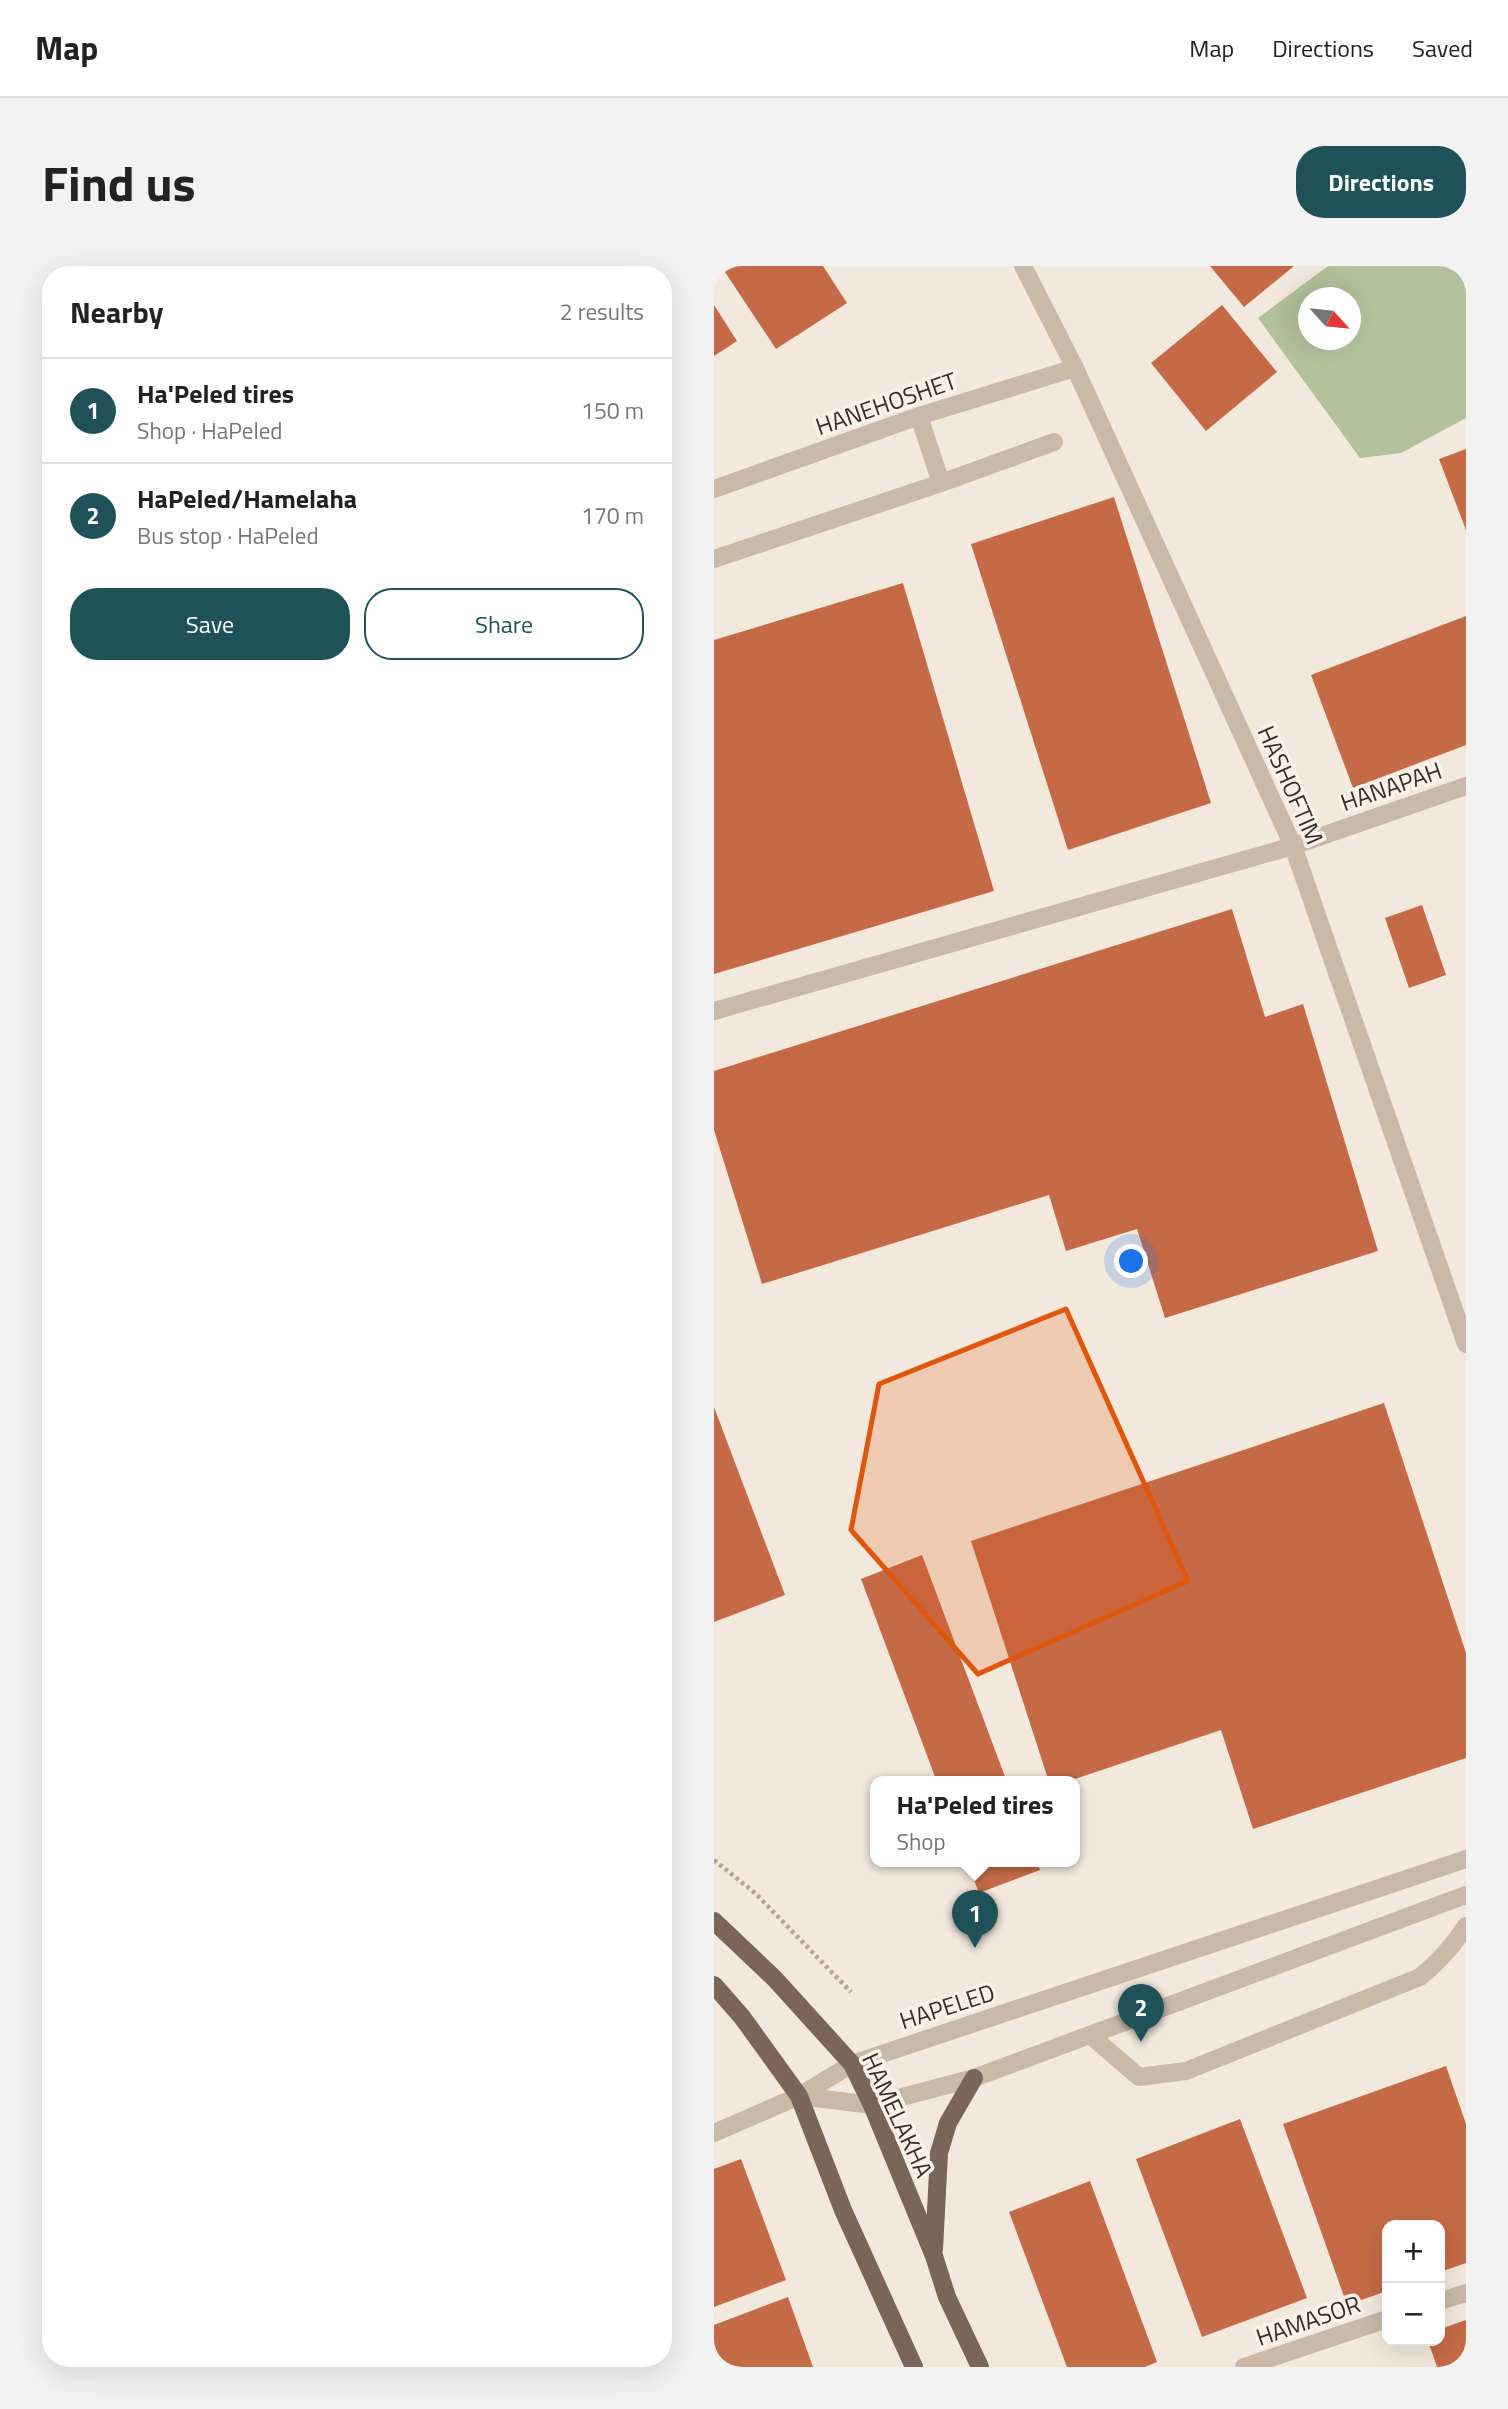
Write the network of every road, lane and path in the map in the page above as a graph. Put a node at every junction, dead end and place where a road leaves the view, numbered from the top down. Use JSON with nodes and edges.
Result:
{"nodes":[{"id":1,"x":1023,"y":266,"type":"edge"},
{"id":2,"x":1075,"y":368,"type":"junction"},
{"id":3,"x":919,"y":416,"type":"junction"},
{"id":4,"x":1054,"y":442,"type":"dead end"},
{"id":5,"x":941,"y":483,"type":"junction"},
{"id":6,"x":714,"y":489,"type":"edge"},
{"id":7,"x":714,"y":559,"type":"edge"},
{"id":8,"x":1466,"y":786,"type":"edge"},
{"id":9,"x":1293,"y":846,"type":"junction"},
{"id":10,"x":714,"y":1011,"type":"edge"},
{"id":11,"x":1460,"y":1308,"type":"edge"},
{"id":12,"x":1466,"y":1344,"type":"edge"},
{"id":13,"x":1466,"y":1859,"type":"edge"},
{"id":14,"x":714,"y":1860,"type":"edge"},
{"id":15,"x":1466,"y":1895,"type":"edge"},
{"id":16,"x":714,"y":1921,"type":"edge"},
{"id":17,"x":1466,"y":1926,"type":"edge"},
{"id":18,"x":714,"y":1985,"type":"edge"},
{"id":19,"x":851,"y":1992,"type":"dead end"},
{"id":20,"x":1090,"y":2035,"type":"junction"},
{"id":21,"x":852,"y":2064,"type":"junction"},
{"id":22,"x":974,"y":2078,"type":"junction"},
{"id":23,"x":799,"y":2096,"type":"junction"},
{"id":24,"x":873,"y":2105,"type":"junction"},
{"id":25,"x":714,"y":2133,"type":"edge"},
{"id":26,"x":934,"y":2256,"type":"junction"},
{"id":27,"x":1466,"y":2292,"type":"edge"},
{"id":28,"x":1445,"y":2299,"type":"edge"},
{"id":29,"x":1382,"y":2321,"type":"edge"},
{"id":30,"x":914,"y":2367,"type":"edge"},
{"id":31,"x":980,"y":2367,"type":"edge"},
{"id":32,"x":1244,"y":2367,"type":"edge"}],
"edges":[{"from":1,"to":2,"type":"street","name":"HASHOFTIM"},
{"from":2,"to":3,"type":"street","name":"HANEHOSHET"},
{"from":2,"to":9,"type":"street","name":"HASHOFTIM"},
{"from":3,"to":5,"type":"street"},
{"from":3,"to":6,"type":"street","name":"HANEHOSHET"},
{"from":4,"to":5,"type":"street"},
{"from":5,"to":7,"type":"street"},
{"from":8,"to":9,"type":"street","name":"HANAPAH"},
{"from":9,"to":10,"type":"street","name":"HANAPAH"},
{"from":9,"to":11,"type":"street","name":"HASHOFTIM"},
{"from":11,"to":12,"type":"street","name":"HASHOFTIM"},
{"from":13,"to":21,"type":"street","name":"HAPELED"},
{"from":14,"to":19,"type":"path"},
{"from":15,"to":20,"type":"street"},
{"from":16,"to":21,"type":"main road","name":"HAMELAKHA"},
{"from":17,"to":20,"type":"street"},
{"from":18,"to":23,"type":"main road"},
{"from":20,"to":22,"type":"street"},
{"from":21,"to":23,"type":"street","name":"HAPELED"},
{"from":21,"to":24,"type":"main road","name":"HAMELAKHA"},
{"from":22,"to":24,"type":"street"},
{"from":22,"to":26,"type":"main road"},
{"from":23,"to":24,"type":"street"},
{"from":23,"to":25,"type":"street","name":"HAPELED"},
{"from":23,"to":30,"type":"main road"},
{"from":24,"to":26,"type":"main road","name":"HAMELAKHA"},
{"from":26,"to":31,"type":"main road","name":"HAMELAKHA"},
{"from":27,"to":28,"type":"street"},
{"from":29,"to":32,"type":"street","name":"HAMASOR"}]}
